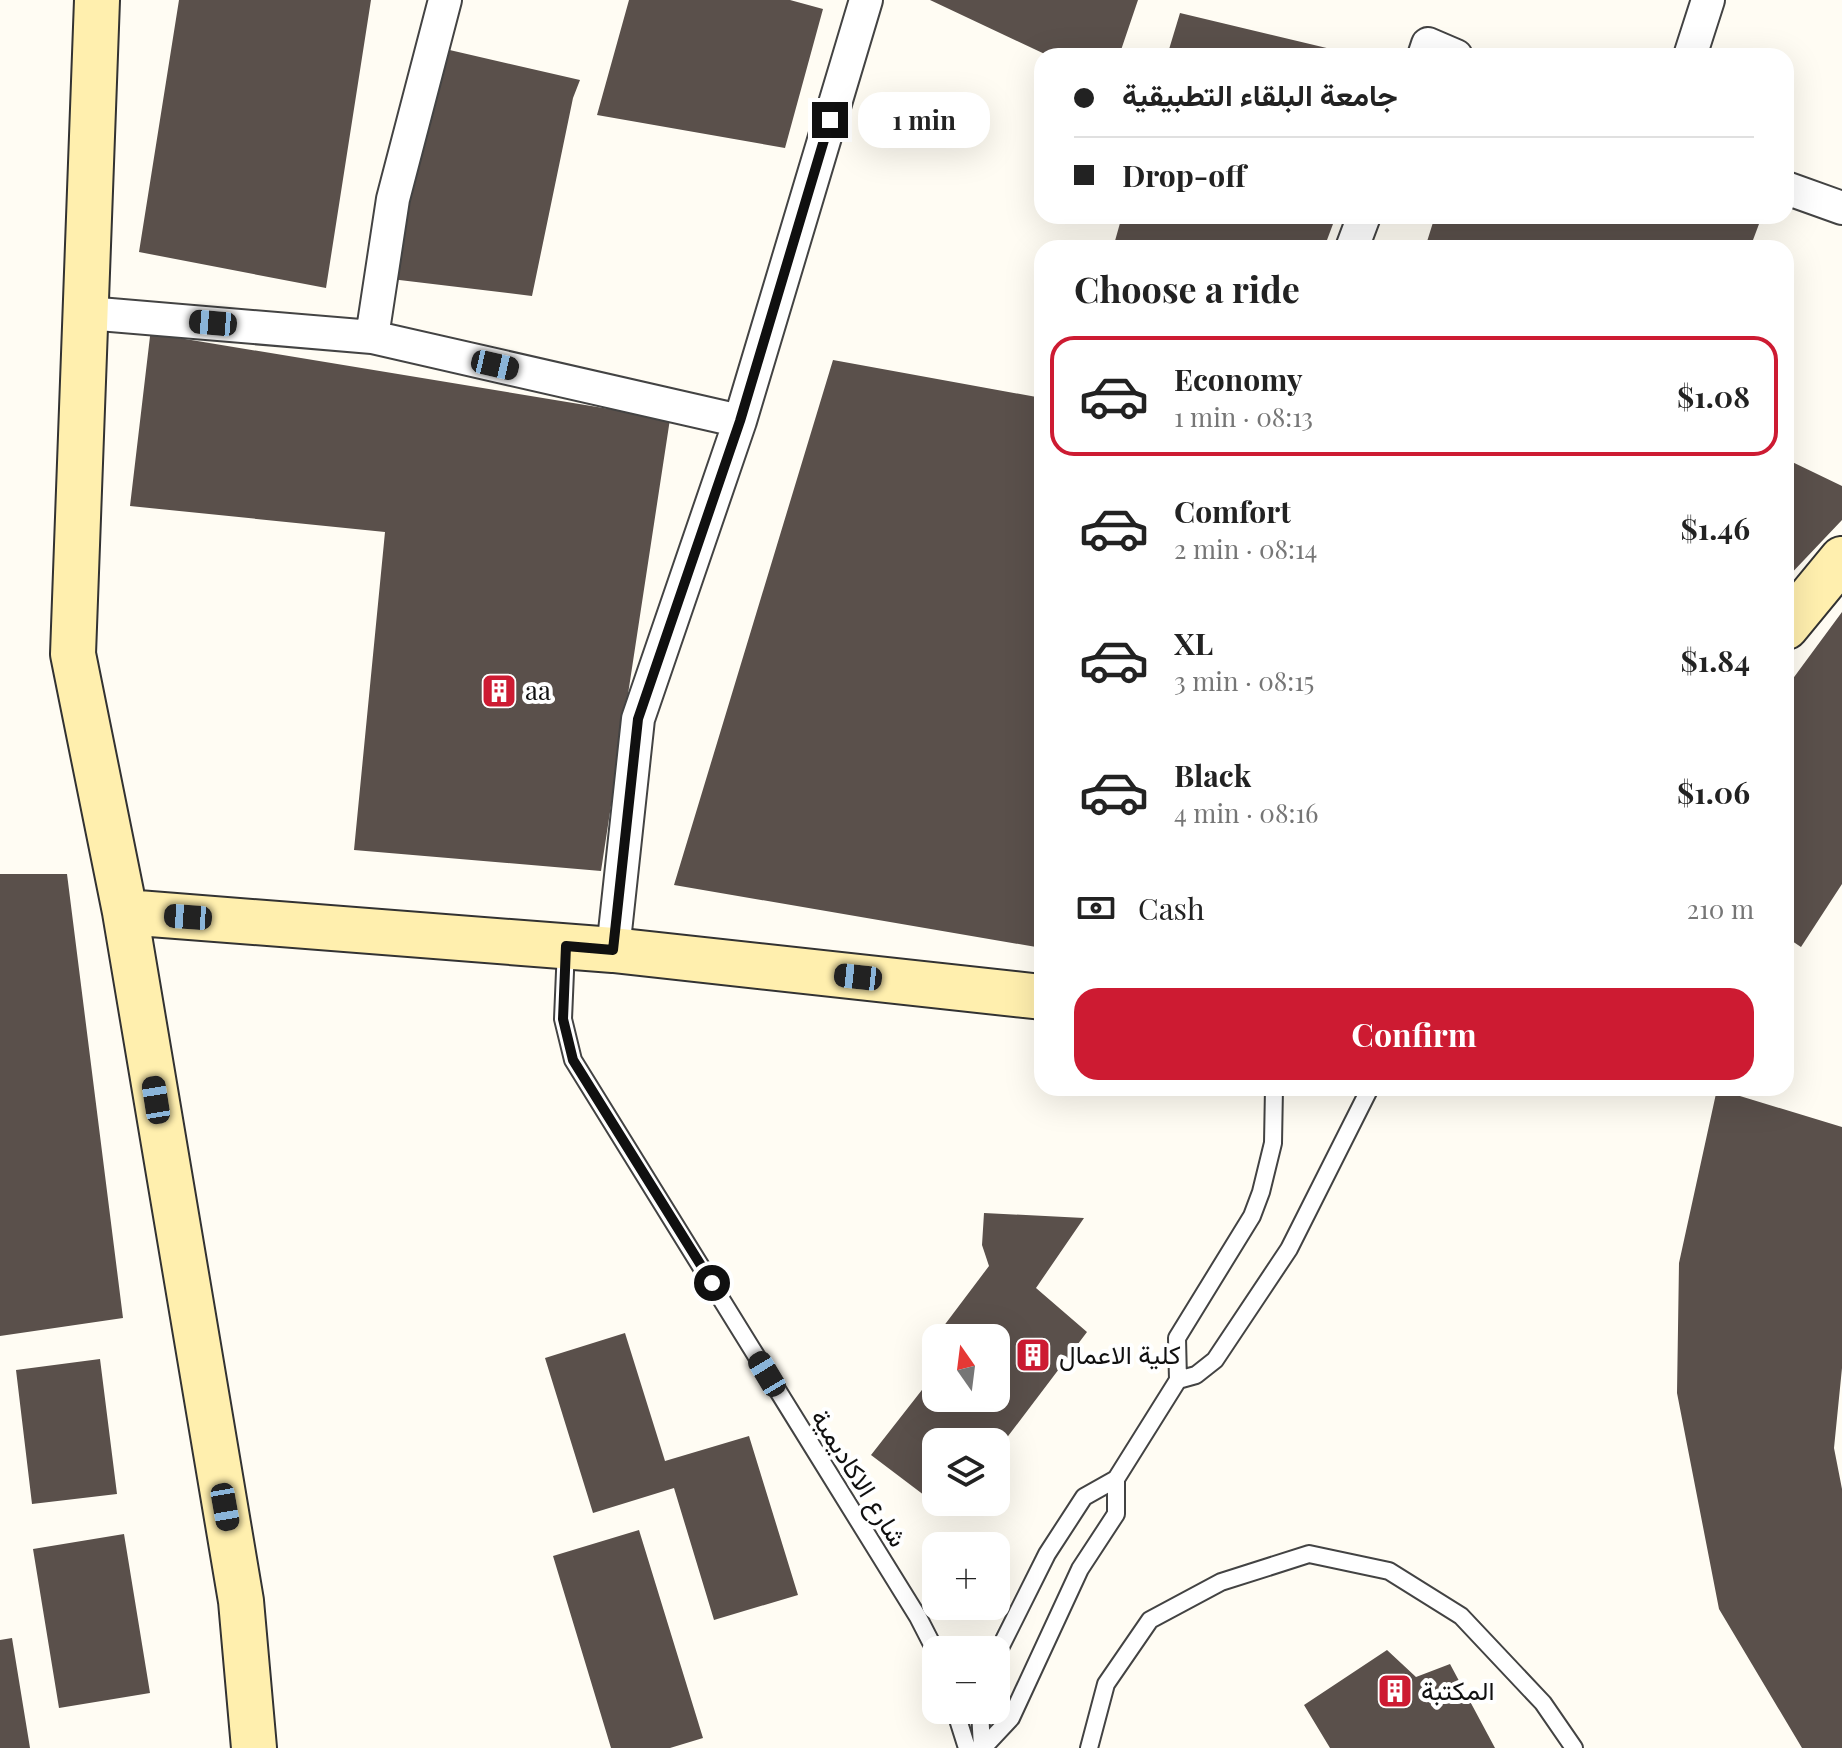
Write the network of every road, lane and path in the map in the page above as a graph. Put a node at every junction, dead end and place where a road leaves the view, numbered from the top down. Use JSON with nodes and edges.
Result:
{"nodes":[{"id":1,"x":97,"y":0,"type":"edge"},
{"id":2,"x":445,"y":0,"type":"edge"},
{"id":3,"x":866,"y":0,"type":"edge"},
{"id":4,"x":1708,"y":0,"type":"edge"},
{"id":5,"x":1693,"y":48,"type":"edge"},
{"id":6,"x":1794,"y":191,"type":"edge"},
{"id":7,"x":1842,"y":208,"type":"edge"},
{"id":8,"x":87,"y":313,"type":"junction"},
{"id":9,"x":372,"y":337,"type":"junction"},
{"id":10,"x":740,"y":421,"type":"junction"},
{"id":11,"x":1842,"y":559,"type":"edge"},
{"id":12,"x":1794,"y":617,"type":"edge"},
{"id":13,"x":125,"y":912,"type":"junction"},
{"id":14,"x":566,"y":946,"type":"junction"},
{"id":15,"x":613,"y":950,"type":"junction"},
{"id":16,"x":1034,"y":996,"type":"edge"},
{"id":17,"x":1274,"y":1096,"type":"edge"},
{"id":18,"x":1366,"y":1096,"type":"edge"},
{"id":19,"x":1178,"y":1380,"type":"junction"},
{"id":20,"x":1116,"y":1479,"type":"junction"},
{"id":21,"x":926,"y":1636,"type":"edge"},
{"id":22,"x":1006,"y":1636,"type":"edge"},
{"id":23,"x":959,"y":1724,"type":"edge"},
{"id":24,"x":981,"y":1724,"type":"edge"},
{"id":25,"x":254,"y":1748,"type":"edge"},
{"id":26,"x":967,"y":1748,"type":"edge"},
{"id":27,"x":983,"y":1748,"type":"edge"},
{"id":28,"x":1089,"y":1748,"type":"edge"},
{"id":29,"x":1574,"y":1748,"type":"edge"}],
"edges":[{"from":1,"to":8,"type":"street"},
{"from":2,"to":9,"type":"street"},
{"from":3,"to":10,"type":"street"},
{"from":4,"to":5,"type":"street"},
{"from":6,"to":7,"type":"street"},
{"from":8,"to":9,"type":"street"},
{"from":8,"to":13,"type":"street"},
{"from":9,"to":10,"type":"street"},
{"from":10,"to":15,"type":"street"},
{"from":11,"to":12,"type":"street"},
{"from":13,"to":14,"type":"street"},
{"from":13,"to":25,"type":"street"},
{"from":14,"to":15,"type":"street"},
{"from":14,"to":21,"type":"lane","name":"شارع الاكاديمية"},
{"from":15,"to":16,"type":"street"},
{"from":17,"to":19,"type":"lane"},
{"from":18,"to":19,"type":"lane"},
{"from":19,"to":20,"type":"lane"},
{"from":20,"to":22,"type":"lane"},
{"from":20,"to":27,"type":"lane"},
{"from":23,"to":26,"type":"lane"},
{"from":24,"to":27,"type":"lane"},
{"from":28,"to":29,"type":"lane"}]}
